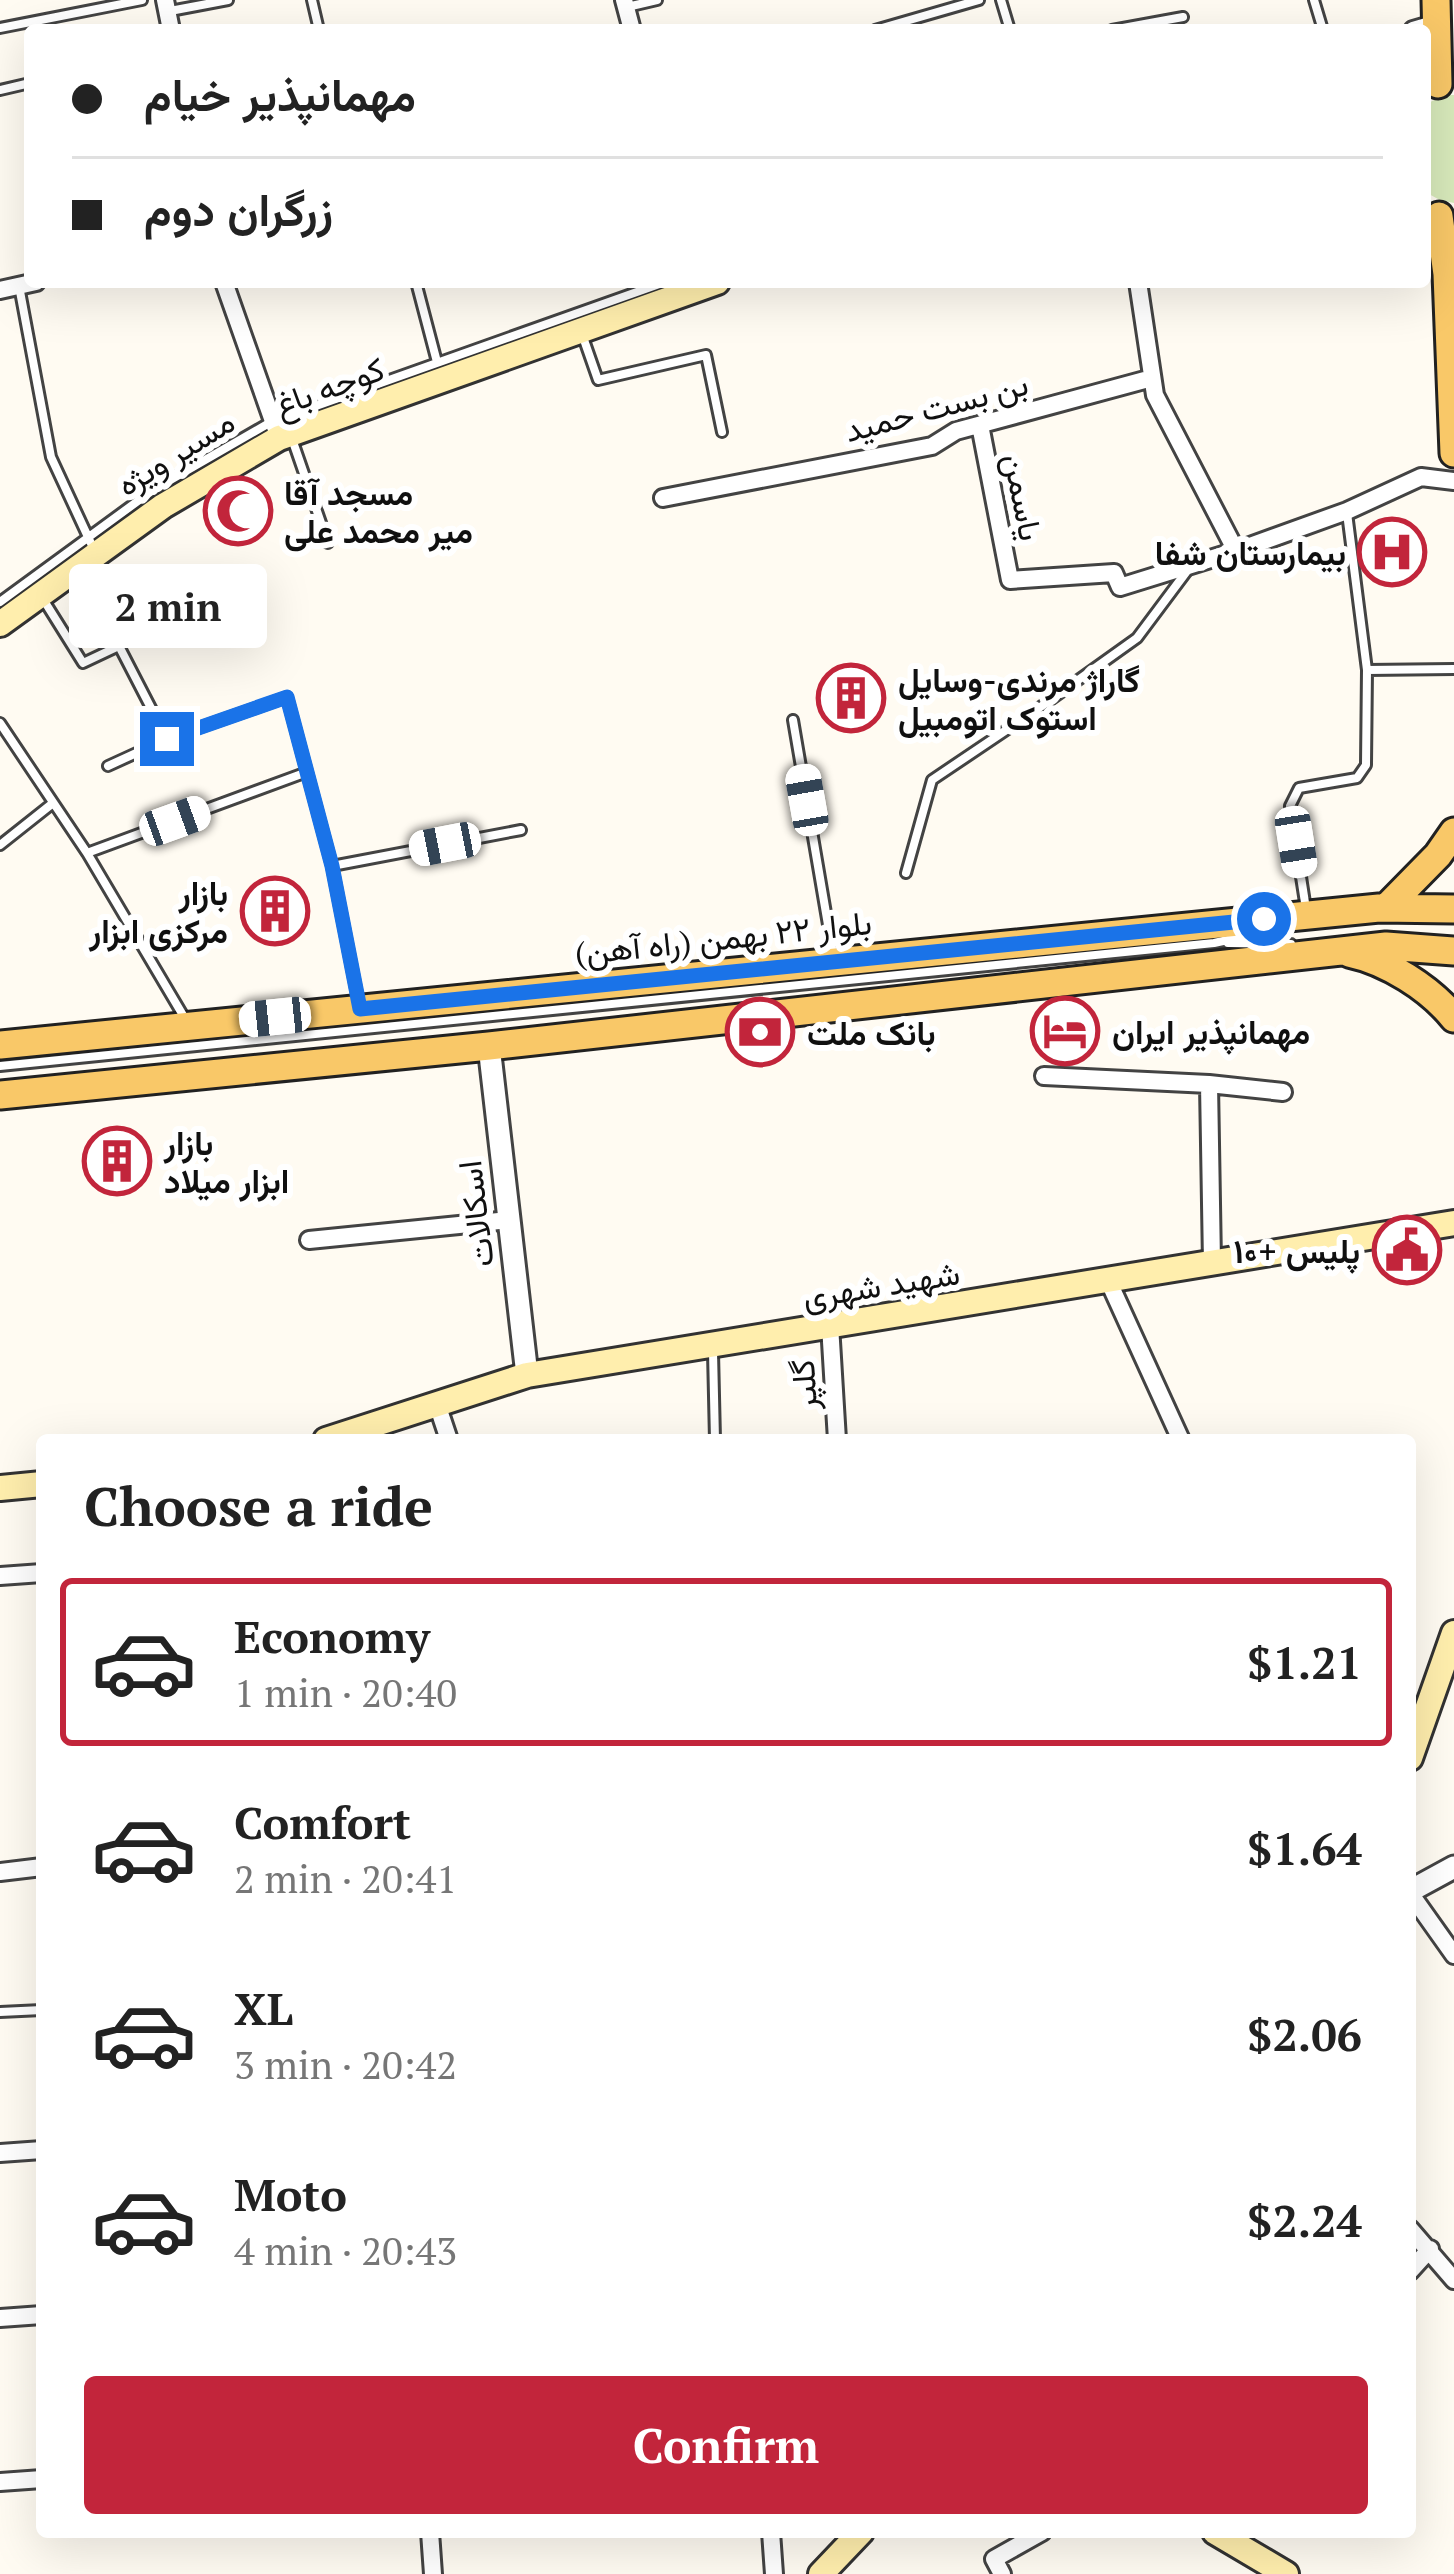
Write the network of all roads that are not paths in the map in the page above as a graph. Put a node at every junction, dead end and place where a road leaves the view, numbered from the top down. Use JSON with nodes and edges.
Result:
{"nodes":[{"id":1,"x":142,"y":0,"type":"edge"},
{"id":2,"x":227,"y":0,"type":"edge"},
{"id":3,"x":657,"y":0,"type":"edge"},
{"id":4,"x":979,"y":0,"type":"edge"},
{"id":5,"x":625,"y":4,"type":"edge"},
{"id":6,"x":168,"y":14,"type":"edge"},
{"id":7,"x":1183,"y":17,"type":"dead end"},
{"id":8,"x":896,"y":24,"type":"edge"},
{"id":9,"x":1145,"y":24,"type":"edge"},
{"id":10,"x":0,"y":28,"type":"edge"},
{"id":11,"x":1431,"y":39,"type":"edge"},
{"id":12,"x":1439,"y":85,"type":"edge"},
{"id":13,"x":1439,"y":215,"type":"edge"},
{"id":14,"x":28,"y":288,"type":"edge"},
{"id":15,"x":226,"y":288,"type":"edge"},
{"id":16,"x":418,"y":288,"type":"edge"},
{"id":17,"x":649,"y":288,"type":"edge"},
{"id":18,"x":700,"y":288,"type":"edge"},
{"id":19,"x":1139,"y":288,"type":"edge"},
{"id":20,"x":580,"y":330,"type":"junction"},
{"id":21,"x":439,"y":370,"type":"junction"},
{"id":22,"x":1152,"y":378,"type":"junction"},
{"id":23,"x":980,"y":425,"type":"junction"},
{"id":24,"x":280,"y":431,"type":"junction"},
{"id":25,"x":722,"y":432,"type":"dead end"},
{"id":26,"x":1454,"y":453,"type":"edge"},
{"id":27,"x":1454,"y":481,"type":"edge"},
{"id":28,"x":663,"y":498,"type":"dead end"},
{"id":29,"x":1347,"y":511,"type":"junction"},
{"id":30,"x":328,"y":543,"type":"dead end"},
{"id":31,"x":92,"y":545,"type":"junction"},
{"id":32,"x":1236,"y":551,"type":"junction"},
{"id":33,"x":1191,"y":565,"type":"junction"},
{"id":34,"x":40,"y":595,"type":"junction"},
{"id":35,"x":0,"y":602,"type":"edge"},
{"id":36,"x":0,"y":625,"type":"edge"},
{"id":37,"x":1454,"y":669,"type":"edge"},
{"id":38,"x":1367,"y":670,"type":"junction"},
{"id":39,"x":793,"y":720,"type":"dead end"},
{"id":40,"x":0,"y":723,"type":"edge"},
{"id":41,"x":167,"y":739,"type":"junction"},
{"id":42,"x":108,"y":766,"type":"dead end"},
{"id":43,"x":307,"y":772,"type":"junction"},
{"id":44,"x":53,"y":803,"type":"junction"},
{"id":45,"x":520,"y":830,"type":"dead end"},
{"id":46,"x":1454,"y":832,"type":"edge"},
{"id":47,"x":0,"y":845,"type":"edge"},
{"id":48,"x":87,"y":853,"type":"junction"},
{"id":49,"x":332,"y":866,"type":"junction"},
{"id":50,"x":906,"y":873,"type":"dead end"},
{"id":51,"x":1383,"y":908,"type":"junction"},
{"id":52,"x":1454,"y":909,"type":"edge"},
{"id":53,"x":1307,"y":915,"type":"junction"},
{"id":54,"x":1214,"y":943,"type":"junction"},
{"id":55,"x":1386,"y":946,"type":"junction"},
{"id":56,"x":1339,"y":951,"type":"junction"},
{"id":57,"x":1454,"y":951,"type":"edge"},
{"id":58,"x":835,"y":962,"type":"junction"},
{"id":59,"x":360,"y":1009,"type":"junction"},
{"id":60,"x":1454,"y":1018,"type":"edge"},
{"id":61,"x":190,"y":1026,"type":"junction"},
{"id":62,"x":0,"y":1045,"type":"edge"},
{"id":63,"x":489,"y":1046,"type":"junction"},
{"id":64,"x":0,"y":1066,"type":"edge"},
{"id":65,"x":1044,"y":1076,"type":"dead end"},
{"id":66,"x":1209,"y":1084,"type":"junction"},
{"id":67,"x":1283,"y":1092,"type":"dead end"},
{"id":68,"x":0,"y":1095,"type":"edge"},
{"id":69,"x":509,"y":1220,"type":"junction"},
{"id":70,"x":1454,"y":1223,"type":"edge"},
{"id":71,"x":309,"y":1240,"type":"dead end"},
{"id":72,"x":1212,"y":1263,"type":"junction"},
{"id":73,"x":1108,"y":1280,"type":"junction"},
{"id":74,"x":830,"y":1325,"type":"junction"},
{"id":75,"x":713,"y":1345,"type":"junction"},
{"id":76,"x":527,"y":1375,"type":"junction"},
{"id":77,"x":436,"y":1404,"type":"junction"},
{"id":78,"x":344,"y":1434,"type":"edge"},
{"id":79,"x":446,"y":1434,"type":"edge"},
{"id":80,"x":715,"y":1434,"type":"edge"},
{"id":81,"x":837,"y":1434,"type":"edge"},
{"id":82,"x":1178,"y":1434,"type":"edge"},
{"id":83,"x":36,"y":1485,"type":"edge"},
{"id":84,"x":0,"y":1488,"type":"edge"},
{"id":85,"x":36,"y":1573,"type":"edge"},
{"id":86,"x":0,"y":1576,"type":"edge"},
{"id":87,"x":1454,"y":1633,"type":"edge"},
{"id":88,"x":1416,"y":1741,"type":"edge"},
{"id":89,"x":1454,"y":1867,"type":"edge"},
{"id":90,"x":36,"y":1868,"type":"edge"},
{"id":91,"x":0,"y":1872,"type":"edge"},
{"id":92,"x":1416,"y":1889,"type":"edge"},
{"id":93,"x":1416,"y":1901,"type":"edge"},
{"id":94,"x":1454,"y":1955,"type":"edge"},
{"id":95,"x":36,"y":2010,"type":"edge"},
{"id":96,"x":0,"y":2012,"type":"edge"},
{"id":97,"x":36,"y":2150,"type":"edge"},
{"id":98,"x":0,"y":2153,"type":"edge"},
{"id":99,"x":1416,"y":2235,"type":"edge"},
{"id":100,"x":1430,"y":2249,"type":"junction"},
{"id":101,"x":1416,"y":2264,"type":"edge"},
{"id":102,"x":1454,"y":2280,"type":"edge"},
{"id":103,"x":36,"y":2315,"type":"edge"},
{"id":104,"x":0,"y":2318,"type":"edge"},
{"id":105,"x":36,"y":2479,"type":"edge"},
{"id":106,"x":0,"y":2482,"type":"edge"},
{"id":107,"x":430,"y":2538,"type":"edge"},
{"id":108,"x":771,"y":2538,"type":"edge"},
{"id":109,"x":855,"y":2538,"type":"edge"},
{"id":110,"x":1031,"y":2538,"type":"edge"},
{"id":111,"x":1225,"y":2538,"type":"edge"},
{"id":112,"x":433,"y":2574,"type":"edge"},
{"id":113,"x":774,"y":2574,"type":"edge"},
{"id":114,"x":821,"y":2574,"type":"edge"},
{"id":115,"x":1002,"y":2574,"type":"edge"},
{"id":116,"x":1286,"y":2574,"type":"edge"}],
"edges":[{"from":1,"to":10,"type":"lane"},
{"from":2,"to":6,"type":"lane"},
{"from":3,"to":5,"type":"lane"},
{"from":4,"to":8,"type":"lane"},
{"from":7,"to":9,"type":"lane"},
{"from":11,"to":12,"type":"main road"},
{"from":13,"to":26,"type":"main road"},
{"from":14,"to":31,"type":"lane"},
{"from":15,"to":24,"type":"street"},
{"from":16,"to":21,"type":"lane"},
{"from":17,"to":21,"type":"lane"},
{"from":18,"to":20,"type":"main road","name":"کوچه باغ"},
{"from":19,"to":22,"type":"street"},
{"from":20,"to":21,"type":"main road","name":"کوچه باغ"},
{"from":20,"to":25,"type":"lane"},
{"from":21,"to":24,"type":"main road","name":"کوچه باغ"},
{"from":22,"to":23,"type":"street","name":"بن بست حمید"},
{"from":22,"to":32,"type":"street"},
{"from":23,"to":28,"type":"street","name":"بن بست حمید"},
{"from":23,"to":33,"type":"street","name":"یاسمن"},
{"from":24,"to":30,"type":"lane"},
{"from":24,"to":31,"type":"main road","name":"کوچه باغ"},
{"from":27,"to":29,"type":"street"},
{"from":29,"to":32,"type":"street"},
{"from":29,"to":38,"type":"lane"},
{"from":31,"to":34,"type":"main road","name":"کوچه باغ"},
{"from":31,"to":35,"type":"lane"},
{"from":32,"to":33,"type":"street"},
{"from":33,"to":50,"type":"lane"},
{"from":34,"to":36,"type":"main road","name":"کوچه باغ"},
{"from":34,"to":41,"type":"lane"},
{"from":37,"to":38,"type":"lane"},
{"from":38,"to":53,"type":"lane"},
{"from":39,"to":58,"type":"lane"},
{"from":40,"to":44,"type":"lane"},
{"from":41,"to":42,"type":"lane"},
{"from":41,"to":43,"type":"lane"},
{"from":43,"to":48,"type":"lane"},
{"from":43,"to":49,"type":"lane"},
{"from":44,"to":47,"type":"lane"},
{"from":44,"to":48,"type":"lane"},
{"from":45,"to":49,"type":"lane"},
{"from":46,"to":51,"type":"main road"},
{"from":48,"to":61,"type":"lane"},
{"from":49,"to":59,"type":"lane"},
{"from":51,"to":52,"type":"main road","name":"بلوار ۲۲ بهمن (راه آهن)"},
{"from":51,"to":53,"type":"main road","name":"بلوار ۲۲ بهمن (راه آهن)"},
{"from":51,"to":54,"type":"lane"},
{"from":53,"to":58,"type":"main road","name":"بلوار ۲۲ بهمن (راه آهن)"},
{"from":54,"to":55,"type":"lane"},
{"from":54,"to":64,"type":"lane"},
{"from":55,"to":56,"type":"main road"},
{"from":55,"to":57,"type":"main road"},
{"from":56,"to":60,"type":"main road"},
{"from":56,"to":63,"type":"main road"},
{"from":58,"to":59,"type":"main road","name":"بلوار ۲۲ بهمن (راه آهن)"},
{"from":59,"to":61,"type":"main road","name":"بلوار ۲۲ بهمن (راه آهن)"},
{"from":61,"to":62,"type":"main road","name":"بلوار ۲۲ بهمن (راه آهن)"},
{"from":63,"to":68,"type":"main road"},
{"from":63,"to":69,"type":"street","name":"اسکالات"},
{"from":65,"to":66,"type":"street"},
{"from":66,"to":67,"type":"street"},
{"from":66,"to":72,"type":"street"},
{"from":69,"to":71,"type":"street"},
{"from":69,"to":76,"type":"street","name":"اسکالات"},
{"from":70,"to":72,"type":"main road","name":"شهید شهری"},
{"from":72,"to":73,"type":"main road","name":"شهید شهری"},
{"from":73,"to":74,"type":"main road","name":"شهید شهری"},
{"from":73,"to":82,"type":"street"},
{"from":74,"to":75,"type":"main road","name":"شهید شهری"},
{"from":74,"to":81,"type":"street","name":"گلپر"},
{"from":75,"to":76,"type":"main road","name":"شهید شهری"},
{"from":75,"to":80,"type":"lane"},
{"from":76,"to":77,"type":"main road","name":"شهید شهری"},
{"from":77,"to":78,"type":"main road","name":"شهید شهری"},
{"from":77,"to":79,"type":"street"},
{"from":83,"to":84,"type":"main road"},
{"from":85,"to":86,"type":"street"},
{"from":87,"to":88,"type":"main road"},
{"from":89,"to":92,"type":"street"},
{"from":90,"to":91,"type":"street"},
{"from":93,"to":94,"type":"street"},
{"from":95,"to":96,"type":"lane"},
{"from":97,"to":98,"type":"street"},
{"from":99,"to":100,"type":"street"},
{"from":100,"to":101,"type":"street"},
{"from":100,"to":102,"type":"street"},
{"from":103,"to":104,"type":"street"},
{"from":105,"to":106,"type":"street"},
{"from":107,"to":112,"type":"street"},
{"from":108,"to":113,"type":"street"},
{"from":109,"to":114,"type":"main road"},
{"from":110,"to":115,"type":"street"},
{"from":111,"to":116,"type":"main road"}]}
